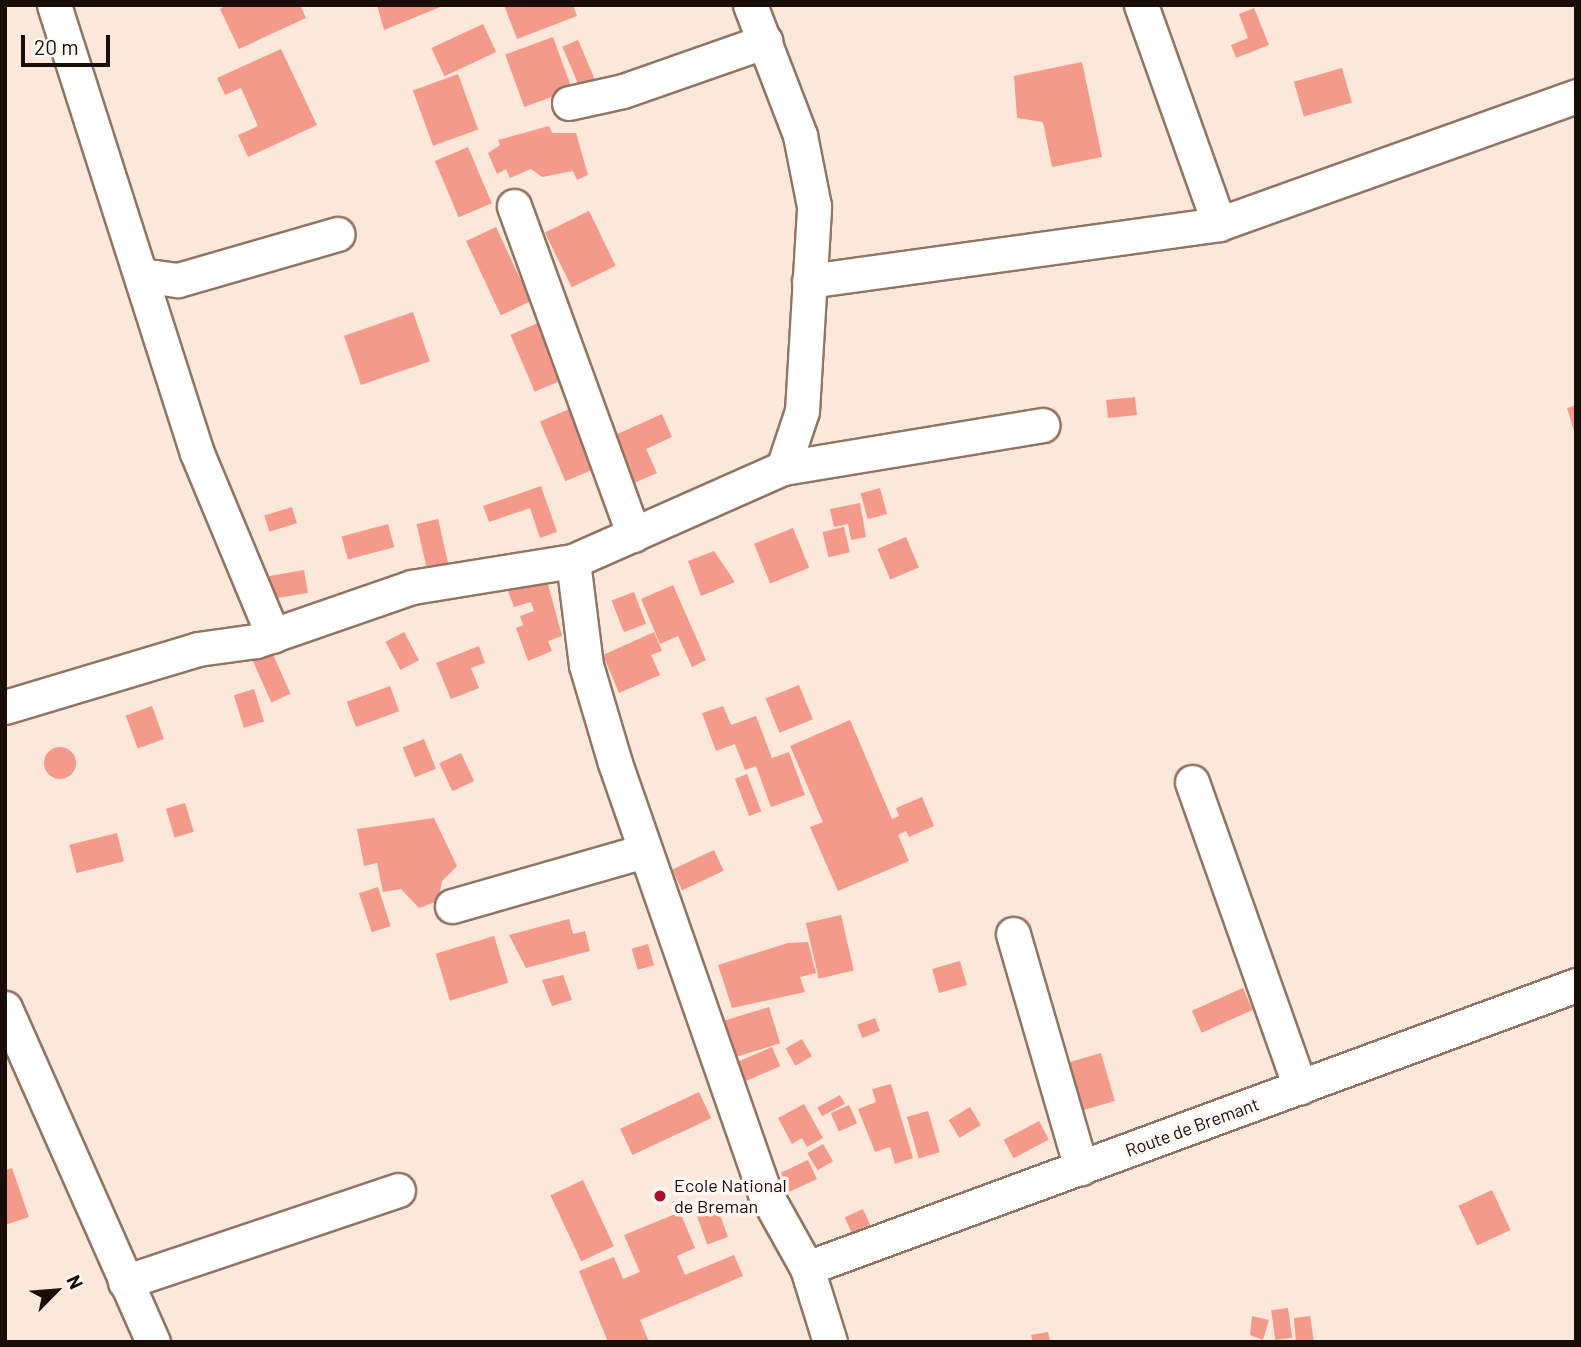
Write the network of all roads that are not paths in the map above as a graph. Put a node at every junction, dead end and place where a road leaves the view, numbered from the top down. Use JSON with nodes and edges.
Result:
{"nodes":[{"id":1,"x":54,"y":5,"type":"edge"},
{"id":2,"x":750,"y":5,"type":"edge"},
{"id":3,"x":1141,"y":5,"type":"edge"},
{"id":4,"x":766,"y":41,"type":"junction"},
{"id":5,"x":1575,"y":99,"type":"edge"},
{"id":6,"x":569,"y":103,"type":"dead end"},
{"id":7,"x":514,"y":206,"type":"dead end"},
{"id":8,"x":1219,"y":224,"type":"junction"},
{"id":9,"x":337,"y":234,"type":"dead end"},
{"id":10,"x":141,"y":275,"type":"junction"},
{"id":11,"x":809,"y":281,"type":"junction"},
{"id":12,"x":1042,"y":425,"type":"dead end"},
{"id":13,"x":783,"y":468,"type":"junction"},
{"id":14,"x":634,"y":536,"type":"junction"},
{"id":15,"x":573,"y":561,"type":"junction"},
{"id":16,"x":273,"y":636,"type":"junction"},
{"id":17,"x":5,"y":707,"type":"edge"},
{"id":18,"x":1192,"y":782,"type":"dead end"},
{"id":19,"x":644,"y":851,"type":"junction"},
{"id":20,"x":452,"y":906,"type":"dead end"},
{"id":21,"x":1013,"y":934,"type":"dead end"},
{"id":22,"x":1576,"y":985,"type":"edge"},
{"id":23,"x":5,"y":1008,"type":"edge"},
{"id":24,"x":1300,"y":1087,"type":"junction"},
{"id":25,"x":1081,"y":1168,"type":"junction"},
{"id":26,"x":398,"y":1190,"type":"dead end"},
{"id":27,"x":807,"y":1268,"type":"junction"},
{"id":28,"x":125,"y":1282,"type":"junction"},
{"id":29,"x":153,"y":1342,"type":"edge"},
{"id":30,"x":830,"y":1342,"type":"edge"}],
"edges":[{"from":1,"to":10,"type":"street"},
{"from":2,"to":4,"type":"street"},
{"from":3,"to":8,"type":"street"},
{"from":4,"to":6,"type":"street"},
{"from":4,"to":11,"type":"street"},
{"from":5,"to":8,"type":"street"},
{"from":7,"to":14,"type":"street"},
{"from":8,"to":11,"type":"street"},
{"from":9,"to":10,"type":"street"},
{"from":10,"to":16,"type":"street"},
{"from":11,"to":13,"type":"street"},
{"from":12,"to":13,"type":"street"},
{"from":13,"to":14,"type":"street"},
{"from":14,"to":15,"type":"street"},
{"from":15,"to":16,"type":"street"},
{"from":15,"to":19,"type":"street"},
{"from":16,"to":17,"type":"street"},
{"from":18,"to":24,"type":"street"},
{"from":19,"to":20,"type":"street"},
{"from":19,"to":27,"type":"street"},
{"from":21,"to":25,"type":"street"},
{"from":22,"to":24,"type":"street","name":"Route de Bremant"},
{"from":23,"to":28,"type":"street"},
{"from":24,"to":25,"type":"street","name":"Route de Bremant"},
{"from":25,"to":27,"type":"street","name":"Route de Bremant"},
{"from":26,"to":28,"type":"street"},
{"from":27,"to":30,"type":"street"},
{"from":28,"to":29,"type":"street"}]}
